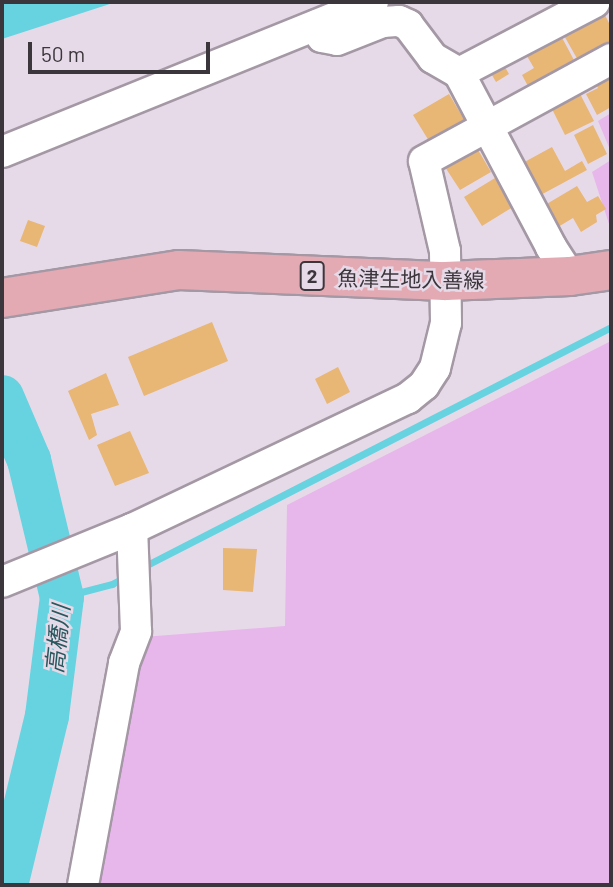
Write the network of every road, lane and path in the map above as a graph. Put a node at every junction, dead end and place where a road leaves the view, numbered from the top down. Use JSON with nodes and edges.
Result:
{"nodes":[{"id":1,"x":373,"y":2,"type":"edge"},
{"id":2,"x":595,"y":2,"type":"edge"},
{"id":3,"x":317,"y":25,"type":"junction"},
{"id":4,"x":611,"y":59,"type":"edge"},
{"id":5,"x":459,"y":73,"type":"junction"},
{"id":6,"x":488,"y":127,"type":"junction"},
{"id":7,"x":2,"y":152,"type":"edge"},
{"id":8,"x":611,"y":270,"type":"edge"},
{"id":9,"x":570,"y":276,"type":"junction"},
{"id":10,"x":445,"y":281,"type":"junction"},
{"id":11,"x":9,"y":296,"type":"edge"},
{"id":12,"x":121,"y":533,"type":"junction"},
{"id":13,"x":2,"y":582,"type":"edge"},
{"id":14,"x":83,"y":885,"type":"edge"}],
"edges":[{"from":1,"to":3,"type":"street"},
{"from":2,"to":5,"type":"street"},
{"from":3,"to":5,"type":"street"},
{"from":3,"to":7,"type":"street"},
{"from":4,"to":6,"type":"street"},
{"from":5,"to":6,"type":"street"},
{"from":6,"to":9,"type":"street"},
{"from":6,"to":10,"type":"street"},
{"from":8,"to":9,"type":"main road","name":"魚津生地入善線","number":"2"},
{"from":9,"to":10,"type":"main road","name":"魚津生地入善線","number":"2"},
{"from":10,"to":11,"type":"main road","name":"魚津生地入善線","number":"2"},
{"from":10,"to":12,"type":"street"},
{"from":12,"to":13,"type":"street"},
{"from":12,"to":14,"type":"street"}]}
